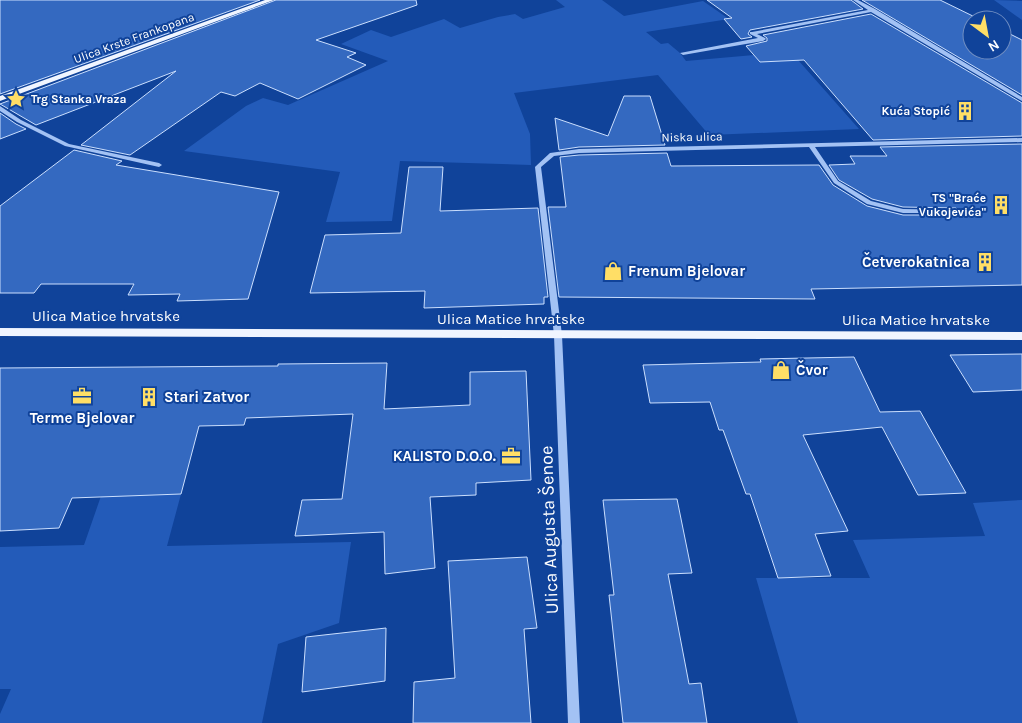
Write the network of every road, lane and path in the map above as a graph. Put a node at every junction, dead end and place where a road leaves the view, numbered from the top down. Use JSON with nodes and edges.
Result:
{"nodes":[{"id":1,"x":271,"y":0,"type":"edge"},
{"id":2,"x":855,"y":0,"type":"edge"},
{"id":3,"x":873,"y":10,"type":"junction"},
{"id":4,"x":683,"y":53,"type":"dead end"},
{"id":5,"x":1022,"y":99,"type":"edge"},
{"id":6,"x":0,"y":100,"type":"edge"},
{"id":7,"x":0,"y":108,"type":"edge"},
{"id":8,"x":1022,"y":140,"type":"edge"},
{"id":9,"x":811,"y":146,"type":"junction"},
{"id":10,"x":159,"y":165,"type":"dead end"},
{"id":11,"x":954,"y":211,"type":"dead end"},
{"id":12,"x":0,"y":332,"type":"edge"},
{"id":13,"x":558,"y":335,"type":"junction"},
{"id":14,"x":1022,"y":336,"type":"edge"},
{"id":15,"x":574,"y":723,"type":"edge"}],
"edges":[{"from":1,"to":6,"type":"main road","name":"Ulica Krste Frankopana"},
{"from":2,"to":3,"type":"street"},
{"from":3,"to":4,"type":"street"},
{"from":3,"to":5,"type":"street"},
{"from":7,"to":10,"type":"street"},
{"from":8,"to":9,"type":"street","name":"Niska ulica"},
{"from":9,"to":11,"type":"street"},
{"from":9,"to":13,"type":"street","name":"Niska ulica"},
{"from":12,"to":13,"type":"main road","name":"Ulica Matice hrvatske"},
{"from":13,"to":14,"type":"main road","name":"Ulica Matice hrvatske"},
{"from":13,"to":15,"type":"street","name":"Ulica Augusta Šenoe"}]}
